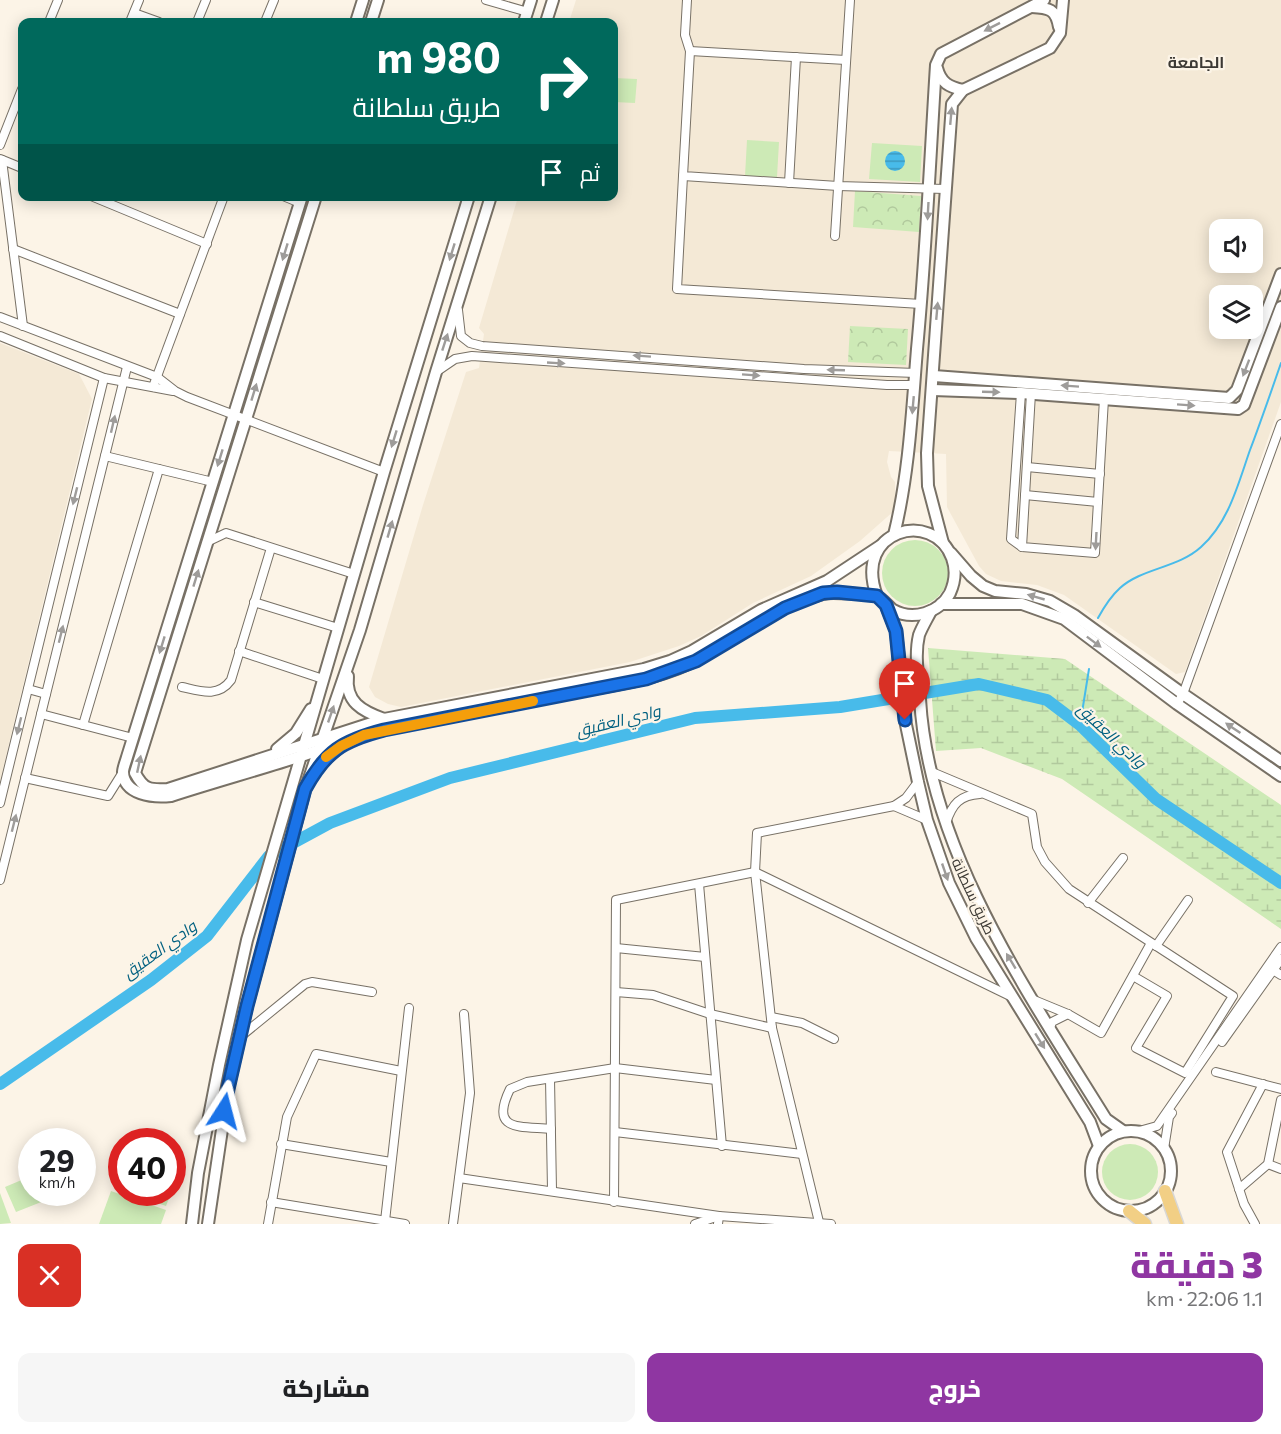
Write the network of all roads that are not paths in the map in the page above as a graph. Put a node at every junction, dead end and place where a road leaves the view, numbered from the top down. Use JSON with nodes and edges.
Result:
{"nodes":[{"id":1,"x":58,"y":0,"type":"edge"},
{"id":2,"x":139,"y":0,"type":"edge"},
{"id":3,"x":206,"y":0,"type":"edge"},
{"id":4,"x":274,"y":0,"type":"edge"},
{"id":5,"x":363,"y":0,"type":"edge"},
{"id":6,"x":378,"y":0,"type":"edge"},
{"id":7,"x":486,"y":0,"type":"edge"},
{"id":8,"x":531,"y":0,"type":"edge"},
{"id":9,"x":553,"y":0,"type":"edge"},
{"id":10,"x":687,"y":0,"type":"edge"},
{"id":11,"x":850,"y":0,"type":"edge"},
{"id":12,"x":1044,"y":0,"type":"edge"},
{"id":13,"x":1063,"y":0,"type":"edge"},
{"id":14,"x":1031,"y":7,"type":"junction"},
{"id":15,"x":134,"y":13,"type":"junction"},
{"id":16,"x":526,"y":17,"type":"edge"},
{"id":17,"x":51,"y":18,"type":"edge"},
{"id":18,"x":132,"y":18,"type":"edge"},
{"id":19,"x":148,"y":18,"type":"edge"},
{"id":20,"x":199,"y":18,"type":"edge"},
{"id":21,"x":267,"y":18,"type":"edge"},
{"id":22,"x":357,"y":18,"type":"edge"},
{"id":23,"x":372,"y":18,"type":"edge"},
{"id":24,"x":547,"y":18,"type":"edge"},
{"id":25,"x":1060,"y":33,"type":"junction"},
{"id":26,"x":690,"y":51,"type":"junction"},
{"id":27,"x":796,"y":57,"type":"junction"},
{"id":28,"x":846,"y":60,"type":"junction"},
{"id":29,"x":936,"y":65,"type":"junction"},
{"id":30,"x":963,"y":90,"type":"junction"},
{"id":31,"x":18,"y":100,"type":"edge"},
{"id":32,"x":0,"y":145,"type":"edge"},
{"id":33,"x":931,"y":150,"type":"junction"},
{"id":34,"x":948,"y":151,"type":"junction"},
{"id":35,"x":1,"y":160,"type":"edge"},
{"id":36,"x":18,"y":166,"type":"edge"},
{"id":37,"x":682,"y":176,"type":"junction"},
{"id":38,"x":789,"y":183,"type":"junction"},
{"id":39,"x":838,"y":186,"type":"junction"},
{"id":40,"x":930,"y":189,"type":"junction"},
{"id":41,"x":945,"y":189,"type":"junction"},
{"id":42,"x":103,"y":201,"type":"edge"},
{"id":43,"x":223,"y":201,"type":"edge"},
{"id":44,"x":301,"y":201,"type":"edge"},
{"id":45,"x":314,"y":201,"type":"edge"},
{"id":46,"x":467,"y":201,"type":"edge"},
{"id":47,"x":489,"y":201,"type":"edge"},
{"id":48,"x":834,"y":236,"type":"dead end"},
{"id":49,"x":207,"y":244,"type":"junction"},
{"id":50,"x":13,"y":249,"type":"junction"},
{"id":51,"x":1281,"y":274,"type":"edge"},
{"id":52,"x":457,"y":304,"type":"junction"},
{"id":53,"x":921,"y":304,"type":"junction"},
{"id":54,"x":1281,"y":307,"type":"edge"},
{"id":55,"x":180,"y":314,"type":"junction"},
{"id":56,"x":0,"y":317,"type":"edge"},
{"id":57,"x":23,"y":326,"type":"junction"},
{"id":58,"x":0,"y":336,"type":"edge"},
{"id":59,"x":500,"y":347,"type":"junction"},
{"id":60,"x":918,"y":348,"type":"junction"},
{"id":61,"x":935,"y":350,"type":"junction"},
{"id":62,"x":498,"y":360,"type":"junction"},
{"id":63,"x":127,"y":367,"type":"junction"},
{"id":64,"x":436,"y":372,"type":"junction"},
{"id":65,"x":934,"y":376,"type":"junction"},
{"id":66,"x":158,"y":377,"type":"junction"},
{"id":67,"x":104,"y":378,"type":"junction"},
{"id":68,"x":915,"y":379,"type":"junction"},
{"id":69,"x":123,"y":380,"type":"junction"},
{"id":70,"x":153,"y":387,"type":"junction"},
{"id":71,"x":933,"y":390,"type":"junction"},
{"id":72,"x":175,"y":391,"type":"junction"},
{"id":73,"x":1026,"y":393,"type":"junction"},
{"id":74,"x":1104,"y":399,"type":"junction"},
{"id":75,"x":234,"y":415,"type":"junction"},
{"id":76,"x":245,"y":421,"type":"junction"},
{"id":77,"x":1281,"y":424,"type":"edge"},
{"id":78,"x":105,"y":456,"type":"junction"},
{"id":79,"x":1027,"y":467,"type":"junction"},
{"id":80,"x":159,"y":469,"type":"junction"},
{"id":81,"x":384,"y":472,"type":"junction"},
{"id":82,"x":1100,"y":474,"type":"junction"},
{"id":83,"x":213,"y":482,"type":"junction"},
{"id":84,"x":1025,"y":495,"type":"junction"},
{"id":85,"x":1098,"y":502,"type":"junction"},
{"id":86,"x":894,"y":535,"type":"junction"},
{"id":87,"x":207,"y":542,"type":"junction"},
{"id":88,"x":885,"y":543,"type":"junction"},
{"id":89,"x":945,"y":545,"type":"junction"},
{"id":90,"x":1022,"y":547,"type":"junction"},
{"id":91,"x":271,"y":548,"type":"junction"},
{"id":92,"x":354,"y":574,"type":"junction"},
{"id":93,"x":881,"y":601,"type":"junction"},
{"id":94,"x":254,"y":602,"type":"junction"},
{"id":95,"x":941,"y":604,"type":"junction"},
{"id":96,"x":931,"y":611,"type":"junction"},
{"id":97,"x":338,"y":628,"type":"junction"},
{"id":98,"x":360,"y":630,"type":"junction"},
{"id":99,"x":239,"y":651,"type":"junction"},
{"id":100,"x":323,"y":679,"type":"junction"},
{"id":101,"x":182,"y":687,"type":"dead end"},
{"id":102,"x":28,"y":689,"type":"junction"},
{"id":103,"x":46,"y":694,"type":"junction"},
{"id":104,"x":1183,"y":694,"type":"junction"},
{"id":105,"x":318,"y":695,"type":"junction"},
{"id":106,"x":1177,"y":704,"type":"junction"},
{"id":107,"x":41,"y":714,"type":"junction"},
{"id":108,"x":384,"y":719,"type":"junction"},
{"id":109,"x":83,"y":725,"type":"junction"},
{"id":110,"x":364,"y":735,"type":"junction"},
{"id":111,"x":133,"y":738,"type":"junction"},
{"id":112,"x":323,"y":738,"type":"junction"},
{"id":113,"x":305,"y":743,"type":"junction"},
{"id":114,"x":318,"y":750,"type":"junction"},
{"id":115,"x":302,"y":756,"type":"junction"},
{"id":116,"x":1281,"y":761,"type":"edge"},
{"id":117,"x":261,"y":764,"type":"junction"},
{"id":118,"x":932,"y":771,"type":"junction"},
{"id":119,"x":123,"y":772,"type":"junction"},
{"id":120,"x":1281,"y":776,"type":"edge"},
{"id":121,"x":26,"y":778,"type":"junction"},
{"id":122,"x":918,"y":782,"type":"junction"},
{"id":123,"x":305,"y":789,"type":"junction"},
{"id":124,"x":289,"y":793,"type":"junction"},
{"id":125,"x":984,"y":794,"type":"junction"},
{"id":126,"x":0,"y":803,"type":"edge"},
{"id":127,"x":894,"y":806,"type":"junction"},
{"id":128,"x":927,"y":820,"type":"junction"},
{"id":129,"x":946,"y":823,"type":"junction"},
{"id":130,"x":1123,"y":858,"type":"dead end"},
{"id":131,"x":754,"y":872,"type":"junction"},
{"id":132,"x":0,"y":879,"type":"edge"},
{"id":133,"x":699,"y":884,"type":"junction"},
{"id":134,"x":1188,"y":900,"type":"dead end"},
{"id":135,"x":1088,"y":903,"type":"junction"},
{"id":136,"x":1154,"y":945,"type":"junction"},
{"id":137,"x":1281,"y":947,"type":"edge"},
{"id":138,"x":616,"y":948,"type":"junction"},
{"id":139,"x":705,"y":957,"type":"junction"},
{"id":140,"x":1281,"y":959,"type":"edge"},
{"id":141,"x":994,"y":968,"type":"junction"},
{"id":142,"x":1273,"y":970,"type":"junction"},
{"id":143,"x":1281,"y":975,"type":"edge"},
{"id":144,"x":1133,"y":976,"type":"junction"},
{"id":145,"x":974,"y":979,"type":"junction"},
{"id":146,"x":372,"y":992,"type":"dead end"},
{"id":147,"x":616,"y":992,"type":"junction"},
{"id":148,"x":1013,"y":998,"type":"junction"},
{"id":149,"x":1034,"y":1000,"type":"junction"},
{"id":150,"x":409,"y":1008,"type":"dead end"},
{"id":151,"x":464,"y":1014,"type":"dead end"},
{"id":152,"x":710,"y":1014,"type":"junction"},
{"id":153,"x":1068,"y":1014,"type":"junction"},
{"id":154,"x":771,"y":1017,"type":"junction"},
{"id":155,"x":772,"y":1028,"type":"junction"},
{"id":156,"x":1050,"y":1028,"type":"junction"},
{"id":157,"x":240,"y":1037,"type":"junction"},
{"id":158,"x":834,"y":1039,"type":"dead end"},
{"id":159,"x":615,"y":1068,"type":"junction"},
{"id":160,"x":401,"y":1071,"type":"junction"},
{"id":161,"x":1216,"y":1072,"type":"dead end"},
{"id":162,"x":550,"y":1079,"type":"junction"},
{"id":163,"x":716,"y":1080,"type":"junction"},
{"id":164,"x":1263,"y":1084,"type":"junction"},
{"id":165,"x":1281,"y":1089,"type":"edge"},
{"id":166,"x":1281,"y":1100,"type":"edge"},
{"id":167,"x":551,"y":1129,"type":"junction"},
{"id":168,"x":1123,"y":1131,"type":"junction"},
{"id":169,"x":1139,"y":1131,"type":"junction"},
{"id":170,"x":615,"y":1132,"type":"junction"},
{"id":171,"x":282,"y":1144,"type":"junction"},
{"id":172,"x":722,"y":1146,"type":"junction"},
{"id":173,"x":1099,"y":1146,"type":"junction"},
{"id":174,"x":1164,"y":1149,"type":"junction"},
{"id":175,"x":802,"y":1154,"type":"junction"},
{"id":176,"x":391,"y":1161,"type":"junction"},
{"id":177,"x":1268,"y":1164,"type":"junction"},
{"id":178,"x":1281,"y":1168,"type":"edge"},
{"id":179,"x":459,"y":1178,"type":"junction"},
{"id":180,"x":1239,"y":1189,"type":"junction"},
{"id":181,"x":552,"y":1191,"type":"junction"},
{"id":182,"x":1165,"y":1191,"type":"junction"},
{"id":183,"x":271,"y":1202,"type":"junction"},
{"id":184,"x":614,"y":1202,"type":"junction"},
{"id":185,"x":1129,"y":1211,"type":"junction"},
{"id":186,"x":718,"y":1220,"type":"edge"},
{"id":187,"x":385,"y":1221,"type":"junction"},
{"id":188,"x":775,"y":1222,"type":"edge"},
{"id":189,"x":819,"y":1222,"type":"junction"},
{"id":190,"x":192,"y":1224,"type":"edge"},
{"id":191,"x":208,"y":1224,"type":"edge"},
{"id":192,"x":268,"y":1224,"type":"edge"},
{"id":193,"x":405,"y":1224,"type":"edge"},
{"id":194,"x":453,"y":1224,"type":"edge"},
{"id":195,"x":695,"y":1224,"type":"edge"},
{"id":196,"x":831,"y":1224,"type":"edge"},
{"id":197,"x":1145,"y":1224,"type":"edge"},
{"id":198,"x":1177,"y":1224,"type":"edge"},
{"id":199,"x":1255,"y":1224,"type":"edge"}],
"edges":[{"from":1,"to":17,"type":"street"},
{"from":2,"to":15,"type":"street"},
{"from":3,"to":20,"type":"street"},
{"from":4,"to":21,"type":"street"},
{"from":5,"to":22,"type":"main road"},
{"from":6,"to":23,"type":"main road"},
{"from":7,"to":16,"type":"street"},
{"from":8,"to":16,"type":"main road"},
{"from":9,"to":24,"type":"main road"},
{"from":10,"to":26,"type":"street"},
{"from":11,"to":28,"type":"street"},
{"from":12,"to":14,"type":"main road"},
{"from":13,"to":25,"type":"main road"},
{"from":14,"to":25,"type":"main road"},
{"from":14,"to":29,"type":"main road","one_way":true},
{"from":15,"to":18,"type":"street"},
{"from":15,"to":19,"type":"street"},
{"from":25,"to":30,"type":"main road"},
{"from":26,"to":27,"type":"street"},
{"from":26,"to":37,"type":"street"},
{"from":27,"to":28,"type":"street"},
{"from":27,"to":38,"type":"street"},
{"from":28,"to":39,"type":"street"},
{"from":29,"to":30,"type":"main road"},
{"from":29,"to":33,"type":"main road"},
{"from":34,"to":30,"type":"main road","one_way":true},
{"from":31,"to":32,"type":"street"},
{"from":33,"to":34,"type":"main road"},
{"from":33,"to":40,"type":"main road"},
{"from":34,"to":41,"type":"main road"},
{"from":35,"to":36,"type":"street"},
{"from":35,"to":50,"type":"street"},
{"from":37,"to":38,"type":"street"},
{"from":37,"to":53,"type":"street"},
{"from":38,"to":39,"type":"street"},
{"from":39,"to":40,"type":"street"},
{"from":39,"to":48,"type":"street"},
{"from":40,"to":41,"type":"street"},
{"from":40,"to":53,"type":"main road","one_way":true},
{"from":61,"to":41,"type":"main road","one_way":true},
{"from":42,"to":49,"type":"street"},
{"from":43,"to":49,"type":"street"},
{"from":44,"to":75,"type":"main road","one_way":true},
{"from":76,"to":45,"type":"main road","one_way":true},
{"from":46,"to":81,"type":"main road","one_way":true},
{"from":47,"to":52,"type":"main road"},
{"from":49,"to":55,"type":"street"},
{"from":50,"to":55,"type":"street"},
{"from":50,"to":57,"type":"street"},
{"from":51,"to":65,"type":"main road","one_way":true},
{"from":52,"to":59,"type":"street"},
{"from":64,"to":52,"type":"main road","one_way":true},
{"from":53,"to":60,"type":"main road"},
{"from":74,"to":54,"type":"main road","one_way":true},
{"from":55,"to":66,"type":"street"},
{"from":56,"to":57,"type":"street"},
{"from":57,"to":63,"type":"street"},
{"from":58,"to":67,"type":"street"},
{"from":59,"to":62,"type":"street"},
{"from":68,"to":59,"type":"street","one_way":true},
{"from":60,"to":61,"type":"main road"},
{"from":60,"to":68,"type":"main road"},
{"from":61,"to":65,"type":"main road"},
{"from":62,"to":64,"type":"street"},
{"from":62,"to":68,"type":"street","one_way":true},
{"from":63,"to":66,"type":"street"},
{"from":63,"to":69,"type":"street"},
{"from":98,"to":64,"type":"main road","one_way":true},
{"from":65,"to":71,"type":"main road"},
{"from":66,"to":70,"type":"street"},
{"from":66,"to":72,"type":"street"},
{"from":67,"to":69,"type":"street"},
{"from":67,"to":102,"type":"street","one_way":true},
{"from":68,"to":86,"type":"main road","one_way":true},
{"from":69,"to":70,"type":"street"},
{"from":78,"to":69,"type":"street","one_way":true},
{"from":70,"to":72,"type":"street"},
{"from":71,"to":73,"type":"main road","one_way":true},
{"from":71,"to":89,"type":"main road"},
{"from":72,"to":75,"type":"street"},
{"from":73,"to":74,"type":"main road"},
{"from":73,"to":79,"type":"street"},
{"from":73,"to":90,"type":"street"},
{"from":74,"to":82,"type":"street"},
{"from":75,"to":76,"type":"street"},
{"from":75,"to":83,"type":"main road","one_way":true},
{"from":76,"to":81,"type":"street"},
{"from":76,"to":87,"type":"main road"},
{"from":77,"to":104,"type":"street"},
{"from":78,"to":80,"type":"street"},
{"from":103,"to":78,"type":"street","one_way":true},
{"from":79,"to":82,"type":"street"},
{"from":79,"to":84,"type":"street"},
{"from":80,"to":83,"type":"street"},
{"from":80,"to":109,"type":"street"},
{"from":81,"to":92,"type":"main road"},
{"from":82,"to":85,"type":"street"},
{"from":83,"to":111,"type":"main road","one_way":true},
{"from":84,"to":85,"type":"street"},
{"from":84,"to":90,"type":"street"},
{"from":85,"to":90,"type":"street","one_way":true},
{"from":86,"to":88,"type":"main road"},
{"from":86,"to":89,"type":"main road"},
{"from":87,"to":91,"type":"street"},
{"from":117,"to":87,"type":"main road","one_way":true},
{"from":88,"to":93,"type":"main road"},
{"from":88,"to":108,"type":"main road"},
{"from":89,"to":95,"type":"main road"},
{"from":104,"to":89,"type":"main road","one_way":true},
{"from":91,"to":92,"type":"street"},
{"from":91,"to":94,"type":"street"},
{"from":92,"to":97,"type":"main road"},
{"from":93,"to":96,"type":"main road"},
{"from":93,"to":110,"type":"main road"},
{"from":93,"to":122,"type":"main road","name":"طريق سلطانة"},
{"from":94,"to":97,"type":"street"},
{"from":94,"to":99,"type":"street"},
{"from":95,"to":96,"type":"main road"},
{"from":95,"to":106,"type":"main road","one_way":true},
{"from":96,"to":118,"type":"main road","name":"طريق سلطانة"},
{"from":97,"to":100,"type":"main road"},
{"from":98,"to":108,"type":"main road"},
{"from":112,"to":98,"type":"main road","one_way":true},
{"from":99,"to":100,"type":"street"},
{"from":99,"to":101,"type":"street"},
{"from":100,"to":105,"type":"main road"},
{"from":102,"to":103,"type":"street"},
{"from":102,"to":126,"type":"street","one_way":true},
{"from":103,"to":107,"type":"street"},
{"from":104,"to":106,"type":"street"},
{"from":116,"to":104,"type":"main road","one_way":true},
{"from":105,"to":113,"type":"main road"},
{"from":105,"to":117,"type":"main road"},
{"from":106,"to":120,"type":"main road"},
{"from":107,"to":109,"type":"street"},
{"from":107,"to":121,"type":"street"},
{"from":108,"to":112,"type":"main road"},
{"from":109,"to":111,"type":"street"},
{"from":110,"to":114,"type":"main road"},
{"from":110,"to":123,"type":"main road"},
{"from":111,"to":119,"type":"main road"},
{"from":112,"to":113,"type":"main road"},
{"from":112,"to":114,"type":"main road"},
{"from":113,"to":115,"type":"main road"},
{"from":113,"to":117,"type":"main road"},
{"from":114,"to":115,"type":"main road"},
{"from":114,"to":123,"type":"main road"},
{"from":115,"to":117,"type":"main road"},
{"from":115,"to":124,"type":"main road"},
{"from":117,"to":119,"type":"main road"},
{"from":117,"to":124,"type":"main road"},
{"from":118,"to":125,"type":"street"},
{"from":118,"to":129,"type":"main road","name":"طريق سلطانة"},
{"from":119,"to":121,"type":"street"},
{"from":132,"to":121,"type":"street","one_way":true},
{"from":122,"to":127,"type":"street"},
{"from":122,"to":128,"type":"main road","name":"طريق سلطانة"},
{"from":123,"to":157,"type":"main road"},
{"from":124,"to":190,"type":"main road"},
{"from":125,"to":129,"type":"street"},
{"from":125,"to":135,"type":"street"},
{"from":127,"to":128,"type":"street"},
{"from":127,"to":131,"type":"street"},
{"from":128,"to":141,"type":"main road","name":"طريق سلطانة","one_way":true},
{"from":149,"to":129,"type":"main road","name":"طريق سلطانة","one_way":true},
{"from":130,"to":135,"type":"street"},
{"from":131,"to":133,"type":"street"},
{"from":131,"to":145,"type":"street"},
{"from":131,"to":154,"type":"street"},
{"from":133,"to":138,"type":"street"},
{"from":133,"to":139,"type":"street"},
{"from":134,"to":136,"type":"street"},
{"from":135,"to":136,"type":"street"},
{"from":136,"to":144,"type":"street"},
{"from":136,"to":144,"type":"street"},
{"from":137,"to":169,"type":"street"},
{"from":138,"to":139,"type":"street"},
{"from":138,"to":147,"type":"street"},
{"from":139,"to":152,"type":"street"},
{"from":140,"to":142,"type":"street"},
{"from":141,"to":145,"type":"street"},
{"from":141,"to":148,"type":"main road","name":"طريق سلطانة"},
{"from":142,"to":143,"type":"street"},
{"from":142,"to":174,"type":"street"},
{"from":144,"to":153,"type":"street"},
{"from":145,"to":148,"type":"street"},
{"from":146,"to":157,"type":"street"},
{"from":147,"to":152,"type":"street"},
{"from":147,"to":159,"type":"street"},
{"from":148,"to":173,"type":"main road","name":"طريق سلطانة","one_way":true},
{"from":149,"to":153,"type":"street"},
{"from":149,"to":156,"type":"main road","name":"طريق سلطانة"},
{"from":150,"to":160,"type":"street"},
{"from":151,"to":179,"type":"street"},
{"from":152,"to":155,"type":"street"},
{"from":152,"to":163,"type":"street"},
{"from":153,"to":156,"type":"street"},
{"from":154,"to":155,"type":"street"},
{"from":154,"to":158,"type":"street"},
{"from":155,"to":175,"type":"street"},
{"from":156,"to":168,"type":"main road","name":"طريق سلطانة"},
{"from":157,"to":191,"type":"main road"},
{"from":159,"to":162,"type":"street"},
{"from":159,"to":163,"type":"street"},
{"from":159,"to":170,"type":"street"},
{"from":160,"to":171,"type":"street"},
{"from":160,"to":176,"type":"street"},
{"from":161,"to":164,"type":"street"},
{"from":162,"to":167,"type":"street"},
{"from":162,"to":167,"type":"street"},
{"from":163,"to":172,"type":"street"},
{"from":164,"to":165,"type":"street"},
{"from":164,"to":180,"type":"street"},
{"from":166,"to":177,"type":"street"},
{"from":167,"to":181,"type":"street"},
{"from":168,"to":169,"type":"main road"},
{"from":168,"to":173,"type":"main road"},
{"from":169,"to":174,"type":"main road"},
{"from":170,"to":172,"type":"street"},
{"from":170,"to":184,"type":"street"},
{"from":171,"to":176,"type":"street"},
{"from":171,"to":183,"type":"street"},
{"from":172,"to":175,"type":"street"},
{"from":173,"to":185,"type":"main road"},
{"from":174,"to":182,"type":"main road"},
{"from":175,"to":189,"type":"street"},
{"from":176,"to":187,"type":"street"},
{"from":177,"to":178,"type":"street"},
{"from":177,"to":180,"type":"street"},
{"from":179,"to":181,"type":"street"},
{"from":179,"to":194,"type":"street"},
{"from":180,"to":199,"type":"street"},
{"from":181,"to":184,"type":"street"},
{"from":182,"to":185,"type":"main road"},
{"from":182,"to":198,"type":"main road"},
{"from":183,"to":187,"type":"street"},
{"from":183,"to":192,"type":"street"},
{"from":184,"to":186,"type":"street"},
{"from":185,"to":197,"type":"main road"},
{"from":186,"to":188,"type":"street"},
{"from":186,"to":195,"type":"street"},
{"from":187,"to":193,"type":"street"},
{"from":188,"to":189,"type":"street"},
{"from":189,"to":196,"type":"street"}]}
